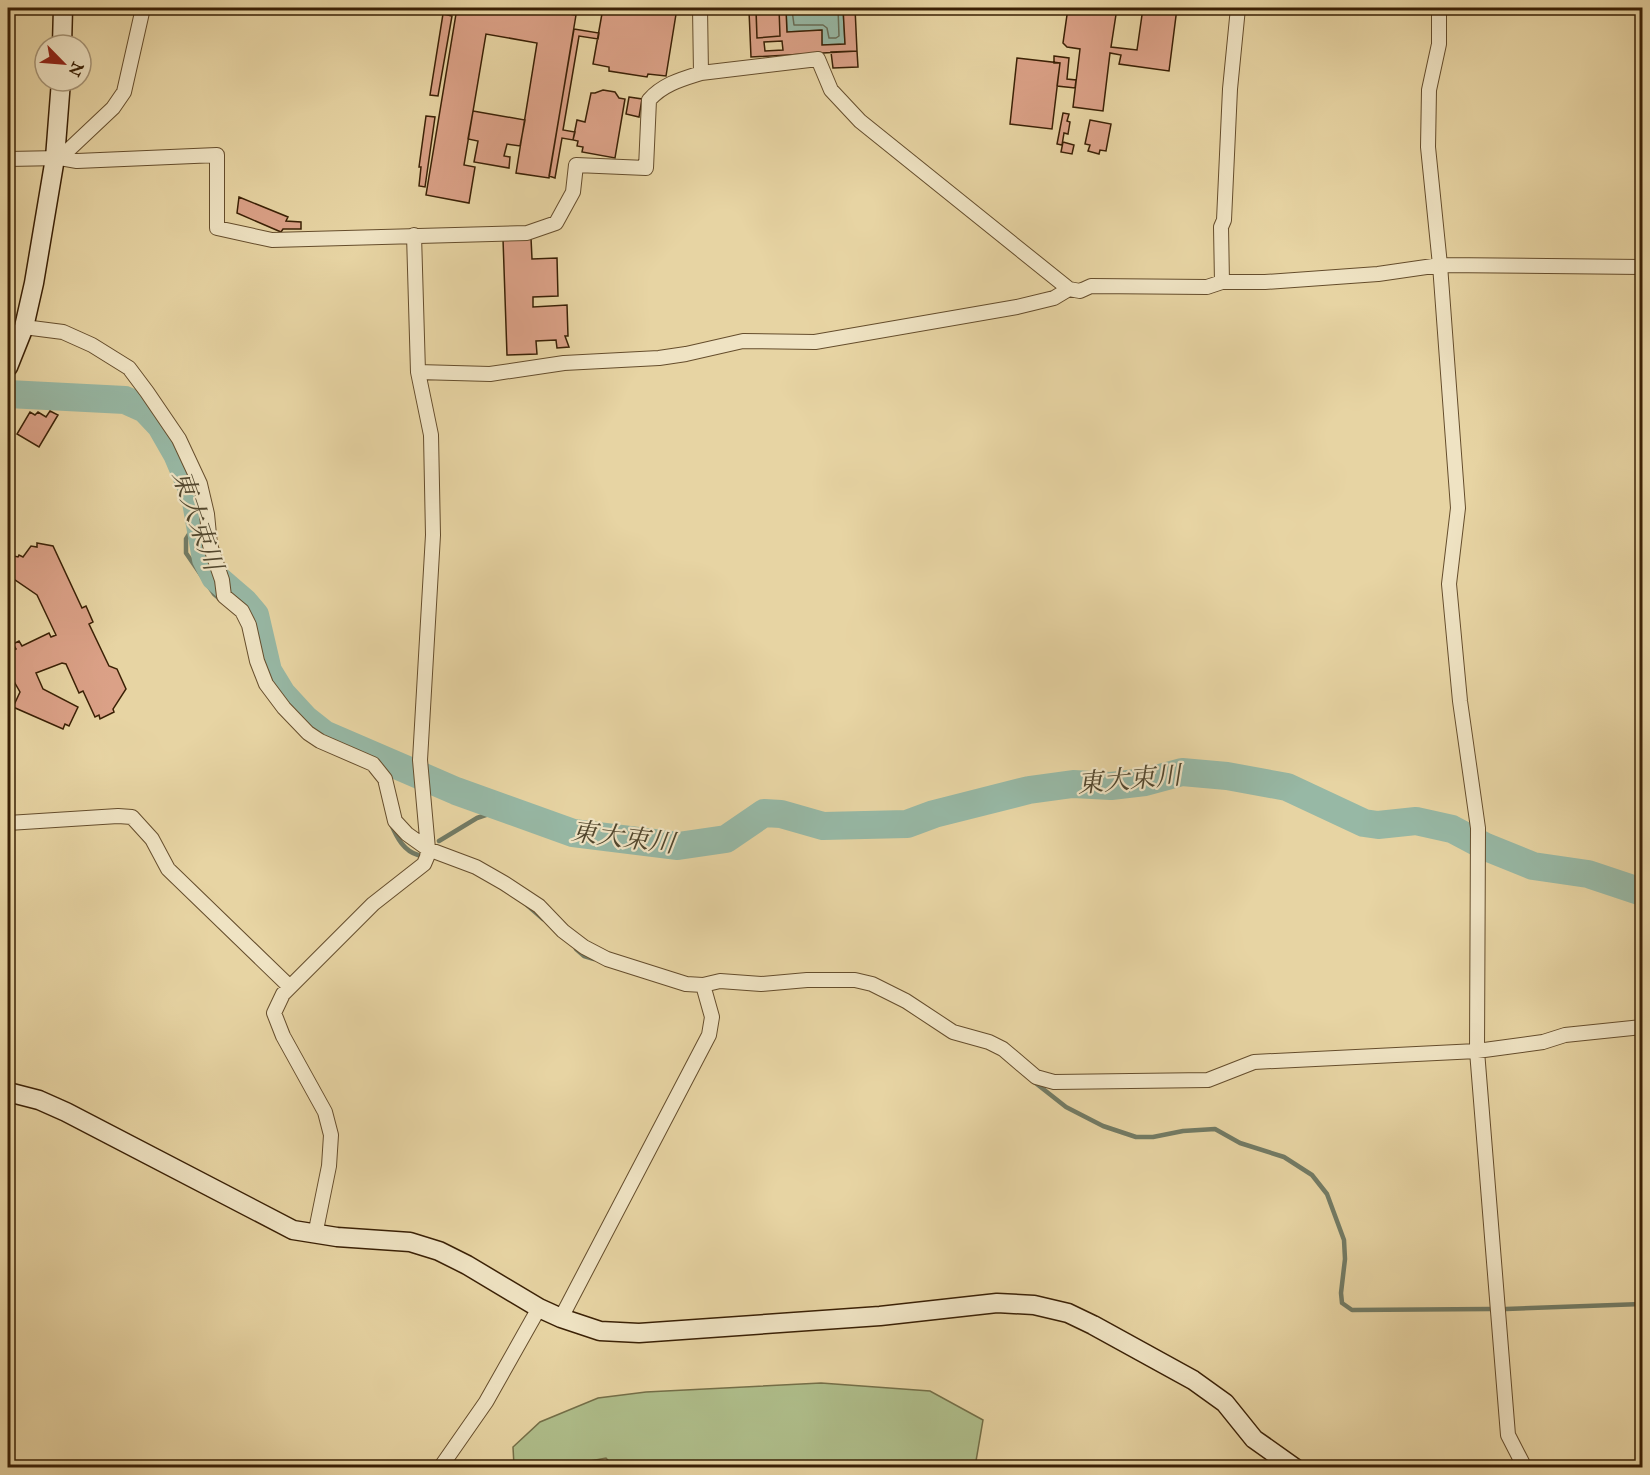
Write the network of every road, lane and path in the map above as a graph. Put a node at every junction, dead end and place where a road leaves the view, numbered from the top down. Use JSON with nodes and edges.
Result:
{"nodes":[{"id":1,"x":63,"y":8,"type":"edge"},
{"id":2,"x":143,"y":8,"type":"edge"},
{"id":3,"x":700,"y":8,"type":"edge"},
{"id":4,"x":1238,"y":8,"type":"edge"},
{"id":5,"x":1439,"y":8,"type":"edge"},
{"id":6,"x":62,"y":33,"type":"edge"},
{"id":7,"x":701,"y":73,"type":"junction"},
{"id":8,"x":61,"y":93,"type":"edge"},
{"id":9,"x":58,"y":158,"type":"junction"},
{"id":10,"x":8,"y":159,"type":"edge"},
{"id":11,"x":414,"y":235,"type":"junction"},
{"id":12,"x":1440,"y":265,"type":"junction"},
{"id":13,"x":1642,"y":267,"type":"edge"},
{"id":14,"x":1222,"y":282,"type":"junction"},
{"id":15,"x":1069,"y":289,"type":"junction"},
{"id":16,"x":24,"y":327,"type":"junction"},
{"id":17,"x":9,"y":362,"type":"edge"},
{"id":18,"x":418,"y":372,"type":"junction"},
{"id":19,"x":8,"y":823,"type":"edge"},
{"id":20,"x":428,"y":849,"type":"junction"},
{"id":21,"x":290,"y":987,"type":"junction"},
{"id":22,"x":704,"y":988,"type":"junction"},
{"id":23,"x":1642,"y":1027,"type":"edge"},
{"id":24,"x":1477,"y":1051,"type":"junction"},
{"id":25,"x":8,"y":1092,"type":"edge"},
{"id":26,"x":315,"y":1235,"type":"junction"},
{"id":27,"x":539,"y":1308,"type":"junction"},
{"id":28,"x":561,"y":1318,"type":"junction"},
{"id":29,"x":440,"y":1467,"type":"edge"},
{"id":30,"x":1295,"y":1467,"type":"edge"},
{"id":31,"x":1525,"y":1467,"type":"edge"}],
"edges":[{"from":1,"to":6,"type":"street"},
{"from":2,"to":9,"type":"street"},
{"from":3,"to":7,"type":"street"},
{"from":4,"to":14,"type":"street"},
{"from":5,"to":12,"type":"street"},
{"from":7,"to":11,"type":"street"},
{"from":7,"to":15,"type":"street"},
{"from":8,"to":9,"type":"street"},
{"from":9,"to":10,"type":"street"},
{"from":9,"to":11,"type":"street"},
{"from":9,"to":16,"type":"street"},
{"from":11,"to":18,"type":"street"},
{"from":12,"to":13,"type":"street"},
{"from":12,"to":14,"type":"street"},
{"from":12,"to":24,"type":"street"},
{"from":14,"to":15,"type":"street"},
{"from":15,"to":18,"type":"street"},
{"from":16,"to":17,"type":"street"},
{"from":16,"to":20,"type":"street"},
{"from":18,"to":20,"type":"street"},
{"from":19,"to":21,"type":"street"},
{"from":20,"to":21,"type":"street"},
{"from":20,"to":22,"type":"street"},
{"from":21,"to":26,"type":"street"},
{"from":22,"to":24,"type":"street"},
{"from":22,"to":28,"type":"street"},
{"from":23,"to":24,"type":"street"},
{"from":24,"to":31,"type":"street"},
{"from":25,"to":26,"type":"street"},
{"from":26,"to":27,"type":"street"},
{"from":27,"to":28,"type":"street"},
{"from":27,"to":29,"type":"street"},
{"from":28,"to":30,"type":"street"}]}
